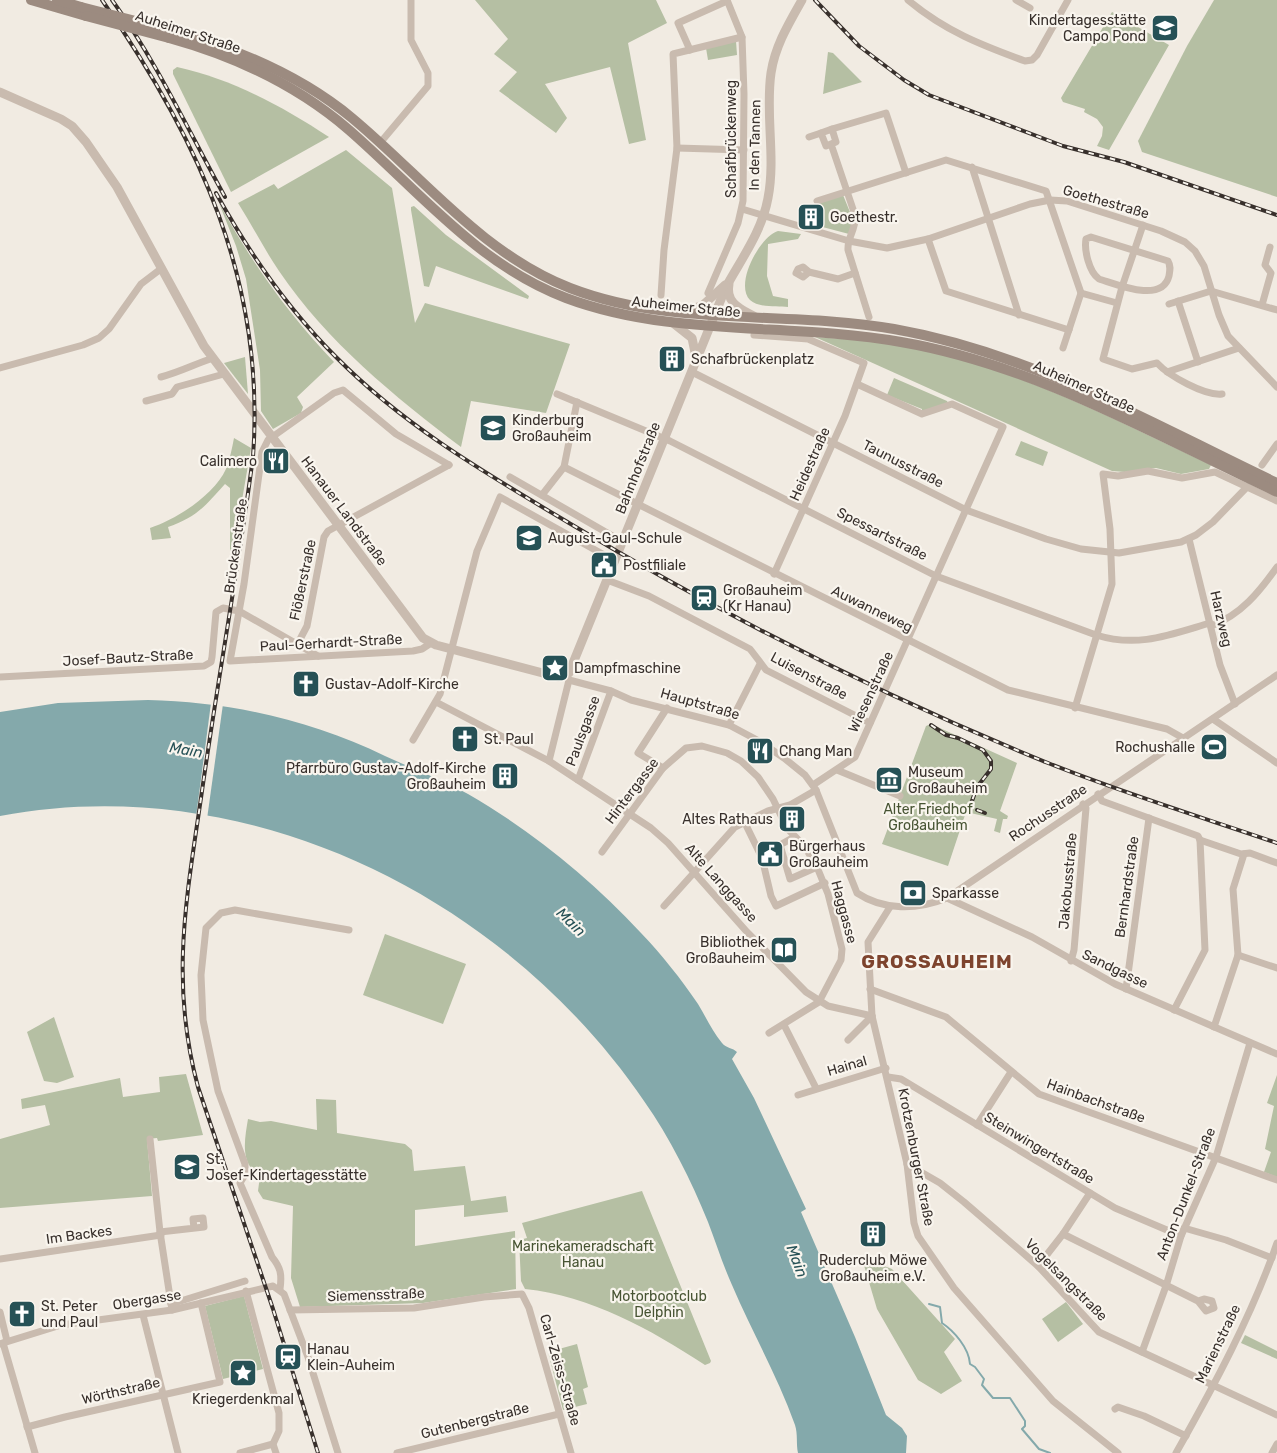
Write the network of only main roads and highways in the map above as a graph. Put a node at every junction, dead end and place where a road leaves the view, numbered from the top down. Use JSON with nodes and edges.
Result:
{"nodes":[{"id":1,"x":31,"y":0,"type":"edge"},
{"id":2,"x":56,"y":0,"type":"edge"},
{"id":3,"x":675,"y":317,"type":"junction"},
{"id":4,"x":1277,"y":483,"type":"edge"},
{"id":5,"x":1277,"y":492,"type":"edge"}],
"edges":[{"from":1,"to":3,"type":"main road","name":"Auheimer Straße","bridge":true},
{"from":2,"to":3,"type":"main road","name":"Auheimer Straße","bridge":true},
{"from":3,"to":4,"type":"main road","name":"Auheimer Straße"},
{"from":3,"to":5,"type":"main road","name":"Auheimer Straße"}]}
